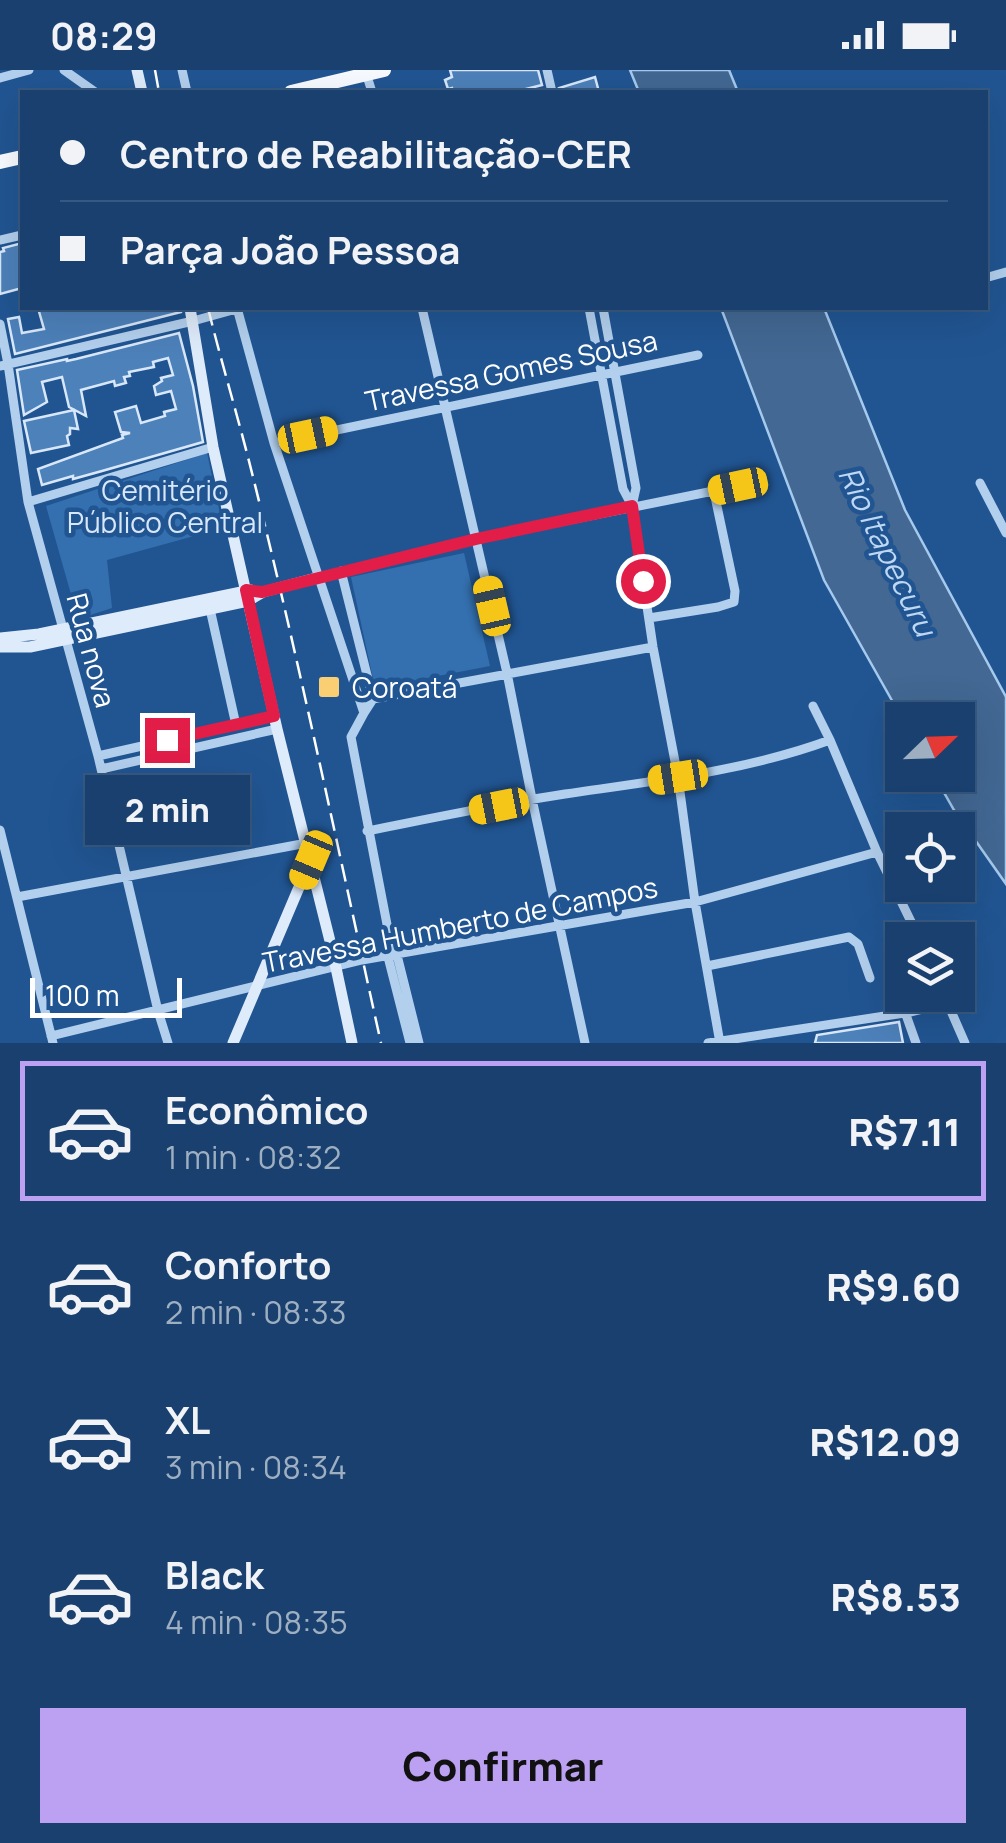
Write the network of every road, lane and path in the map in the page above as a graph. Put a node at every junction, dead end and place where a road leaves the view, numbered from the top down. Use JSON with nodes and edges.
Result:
{"nodes":[{"id":1,"x":29,"y":70,"type":"edge"},
{"id":2,"x":64,"y":70,"type":"edge"},
{"id":3,"x":384,"y":70,"type":"edge"},
{"id":4,"x":366,"y":72,"type":"edge"},
{"id":5,"x":0,"y":78,"type":"edge"},
{"id":6,"x":91,"y":90,"type":"edge"},
{"id":7,"x":299,"y":90,"type":"edge"},
{"id":8,"x":190,"y":310,"type":"edge"},
{"id":9,"x":231,"y":310,"type":"edge"},
{"id":10,"x":239,"y":310,"type":"edge"},
{"id":11,"x":422,"y":310,"type":"edge"},
{"id":12,"x":590,"y":310,"type":"edge"},
{"id":13,"x":603,"y":310,"type":"edge"},
{"id":14,"x":193,"y":321,"type":"junction"},
{"id":15,"x":0,"y":324,"type":"edge"},
{"id":16,"x":698,"y":355,"type":"dead end"},
{"id":17,"x":4,"y":365,"type":"edge"},
{"id":18,"x":616,"y":372,"type":"junction"},
{"id":19,"x":602,"y":375,"type":"junction"},
{"id":20,"x":446,"y":406,"type":"junction"},
{"id":21,"x":274,"y":443,"type":"junction"},
{"id":22,"x":213,"y":446,"type":"junction"},
{"id":23,"x":980,"y":483,"type":"dead end"},
{"id":24,"x":738,"y":486,"type":"dead end"},
{"id":25,"x":714,"y":492,"type":"junction"},
{"id":26,"x":28,"y":502,"type":"junction"},
{"id":27,"x":632,"y":506,"type":"junction"},
{"id":28,"x":1006,"y":533,"type":"edge"},
{"id":29,"x":476,"y":539,"type":"junction"},
{"id":30,"x":341,"y":571,"type":"junction"},
{"id":31,"x":320,"y":577,"type":"junction"},
{"id":32,"x":247,"y":595,"type":"junction"},
{"id":33,"x":210,"y":609,"type":"junction"},
{"id":34,"x":649,"y":618,"type":"junction"},
{"id":35,"x":65,"y":635,"type":"junction"},
{"id":36,"x":0,"y":638,"type":"edge"},
{"id":37,"x":0,"y":647,"type":"edge"},
{"id":38,"x":652,"y":647,"type":"junction"},
{"id":39,"x":507,"y":673,"type":"junction"},
{"id":40,"x":373,"y":699,"type":"junction"},
{"id":41,"x":813,"y":706,"type":"dead end"},
{"id":42,"x":364,"y":712,"type":"junction"},
{"id":43,"x":276,"y":722,"type":"junction"},
{"id":44,"x":236,"y":725,"type":"junction"},
{"id":45,"x":830,"y":740,"type":"junction"},
{"id":46,"x":98,"y":756,"type":"junction"},
{"id":47,"x":101,"y":768,"type":"junction"},
{"id":48,"x":678,"y":777,"type":"junction"},
{"id":49,"x":532,"y":800,"type":"junction"},
{"id":50,"x":0,"y":830,"type":"edge"},
{"id":51,"x":367,"y":831,"type":"junction"},
{"id":52,"x":307,"y":843,"type":"junction"},
{"id":53,"x":877,"y":852,"type":"junction"},
{"id":54,"x":311,"y":860,"type":"junction"},
{"id":55,"x":127,"y":876,"type":"junction"},
{"id":56,"x":16,"y":897,"type":"junction"},
{"id":57,"x":696,"y":902,"type":"junction"},
{"id":58,"x":911,"y":922,"type":"edge"},
{"id":59,"x":558,"y":926,"type":"junction"},
{"id":60,"x":394,"y":956,"type":"junction"},
{"id":61,"x":336,"y":966,"type":"junction"},
{"id":62,"x":707,"y":966,"type":"junction"},
{"id":63,"x":870,"y":978,"type":"dead end"},
{"id":64,"x":257,"y":986,"type":"junction"},
{"id":65,"x":158,"y":1010,"type":"junction"},
{"id":66,"x":904,"y":1012,"type":"joint"},
{"id":67,"x":952,"y":1012,"type":"edge"},
{"id":68,"x":52,"y":1039,"type":"edge"},
{"id":69,"x":719,"y":1042,"type":"edge"},
{"id":70,"x":168,"y":1043,"type":"edge"},
{"id":71,"x":234,"y":1043,"type":"edge"},
{"id":72,"x":352,"y":1043,"type":"edge"},
{"id":73,"x":410,"y":1043,"type":"edge"},
{"id":74,"x":419,"y":1043,"type":"edge"},
{"id":75,"x":584,"y":1043,"type":"edge"},
{"id":76,"x":708,"y":1043,"type":"edge"},
{"id":77,"x":916,"y":1043,"type":"edge"},
{"id":78,"x":965,"y":1043,"type":"edge"}],
"edges":[{"from":1,"to":5,"type":"street"},
{"from":2,"to":6,"type":"street"},
{"from":3,"to":4,"type":"main road"},
{"from":4,"to":7,"type":"main road"},
{"from":8,"to":14,"type":"street"},
{"from":9,"to":14,"type":"street"},
{"from":10,"to":21,"type":"street"},
{"from":11,"to":20,"type":"street"},
{"from":12,"to":19,"type":"street"},
{"from":13,"to":18,"type":"street"},
{"from":14,"to":17,"type":"street"},
{"from":14,"to":22,"type":"street"},
{"from":15,"to":17,"type":"street","name":"Rua nova"},
{"from":16,"to":18,"type":"street","name":"Travessa Gomes Sousa"},
{"from":17,"to":26,"type":"street","name":"Rua nova"},
{"from":18,"to":19,"type":"street","name":"Travessa Gomes Sousa"},
{"from":18,"to":27,"type":"street"},
{"from":19,"to":20,"type":"street","name":"Travessa Gomes Sousa"},
{"from":19,"to":27,"type":"street"},
{"from":20,"to":21,"type":"street","name":"Travessa Gomes Sousa"},
{"from":20,"to":29,"type":"street"},
{"from":21,"to":31,"type":"street"},
{"from":22,"to":26,"type":"street"},
{"from":22,"to":32,"type":"street"},
{"from":23,"to":28,"type":"street"},
{"from":24,"to":25,"type":"street"},
{"from":25,"to":27,"type":"street"},
{"from":25,"to":34,"type":"street"},
{"from":26,"to":35,"type":"street","name":"Rua nova"},
{"from":27,"to":29,"type":"street"},
{"from":27,"to":34,"type":"street"},
{"from":29,"to":30,"type":"street"},
{"from":29,"to":39,"type":"street"},
{"from":30,"to":31,"type":"street"},
{"from":30,"to":40,"type":"street"},
{"from":31,"to":32,"type":"street"},
{"from":31,"to":42,"type":"street"},
{"from":32,"to":33,"type":"street"},
{"from":32,"to":35,"type":"street"},
{"from":32,"to":43,"type":"street"},
{"from":33,"to":35,"type":"street"},
{"from":33,"to":44,"type":"street"},
{"from":34,"to":38,"type":"street"},
{"from":35,"to":36,"type":"street"},
{"from":35,"to":37,"type":"street"},
{"from":35,"to":46,"type":"street","name":"Rua nova"},
{"from":38,"to":39,"type":"street"},
{"from":38,"to":48,"type":"street"},
{"from":39,"to":40,"type":"street"},
{"from":39,"to":49,"type":"street"},
{"from":40,"to":42,"type":"street"},
{"from":41,"to":45,"type":"street"},
{"from":42,"to":51,"type":"street"},
{"from":43,"to":44,"type":"street"},
{"from":43,"to":47,"type":"street"},
{"from":43,"to":52,"type":"street"},
{"from":44,"to":46,"type":"street"},
{"from":45,"to":48,"type":"street"},
{"from":45,"to":53,"type":"street"},
{"from":46,"to":47,"type":"street","name":"Rua nova"},
{"from":47,"to":55,"type":"street","name":"Rua nova"},
{"from":48,"to":49,"type":"street"},
{"from":48,"to":57,"type":"street"},
{"from":49,"to":51,"type":"street"},
{"from":49,"to":59,"type":"street"},
{"from":50,"to":56,"type":"street"},
{"from":51,"to":60,"type":"street"},
{"from":52,"to":54,"type":"street"},
{"from":52,"to":55,"type":"street"},
{"from":53,"to":57,"type":"street","name":"Travessa Humberto de Campos"},
{"from":53,"to":58,"type":"street"},
{"from":54,"to":61,"type":"street"},
{"from":54,"to":64,"type":"street"},
{"from":55,"to":56,"type":"street"},
{"from":55,"to":65,"type":"street","name":"Rua nova"},
{"from":56,"to":68,"type":"street"},
{"from":57,"to":59,"type":"street","name":"Travessa Humberto de Campos"},
{"from":57,"to":62,"type":"street"},
{"from":59,"to":60,"type":"street","name":"Travessa Humberto de Campos"},
{"from":59,"to":75,"type":"street"},
{"from":60,"to":61,"type":"street","name":"Travessa Humberto de Campos"},
{"from":60,"to":73,"type":"street"},
{"from":60,"to":74,"type":"street"},
{"from":61,"to":64,"type":"street","name":"Travessa Humberto de Campos"},
{"from":61,"to":72,"type":"street"},
{"from":62,"to":63,"type":"street"},
{"from":62,"to":69,"type":"street"},
{"from":64,"to":65,"type":"street","name":"Travessa Humberto de Campos"},
{"from":64,"to":71,"type":"street"},
{"from":65,"to":68,"type":"street","name":"Travessa Humberto de Campos"},
{"from":65,"to":70,"type":"street","name":"Rua nova"},
{"from":66,"to":69,"type":"street"},
{"from":66,"to":77,"type":"street"},
{"from":67,"to":78,"type":"street"},
{"from":69,"to":76,"type":"street"}]}
